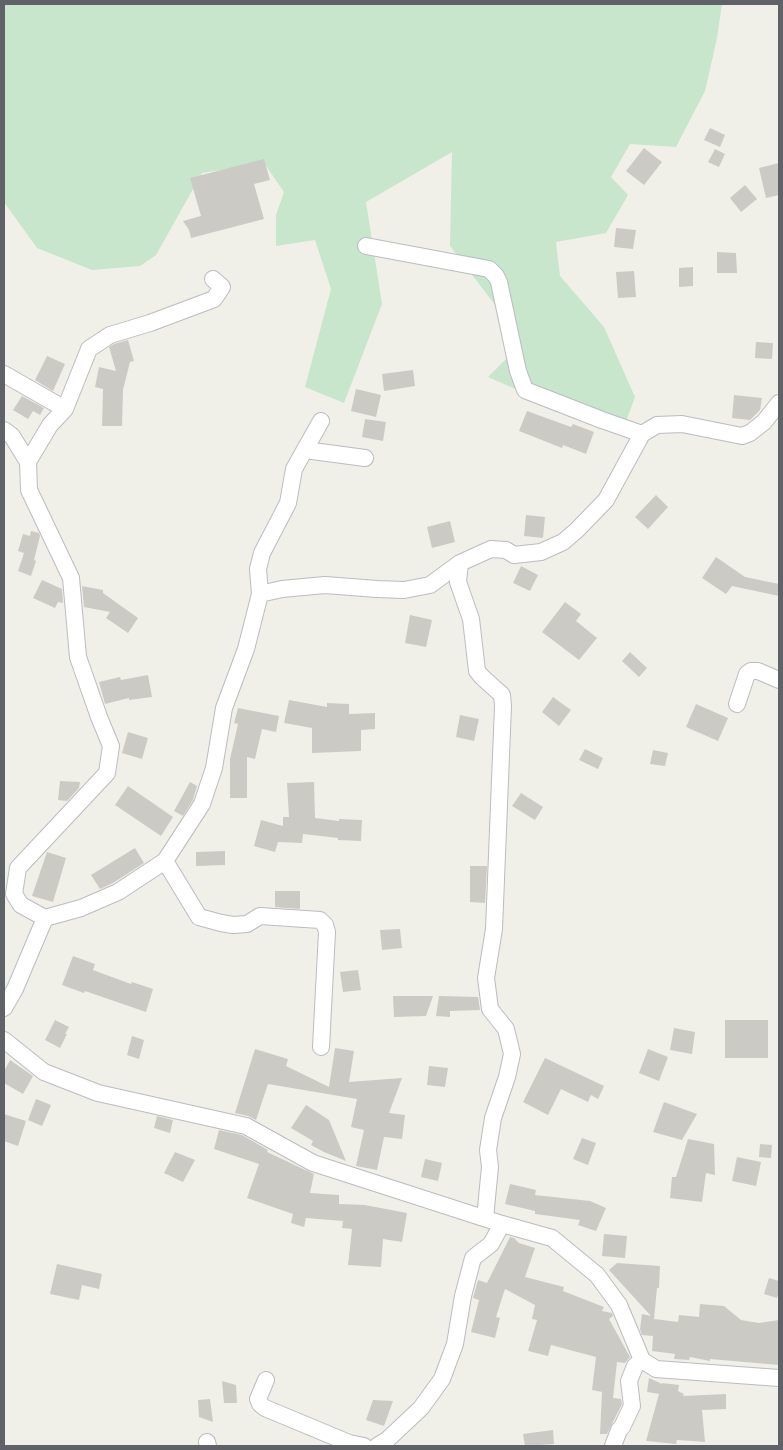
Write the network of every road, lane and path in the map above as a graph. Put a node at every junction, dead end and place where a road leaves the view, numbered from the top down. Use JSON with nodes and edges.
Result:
{"nodes":[{"id":1,"x":366,"y":246,"type":"dead end"},
{"id":2,"x":213,"y":279,"type":"dead end"},
{"id":3,"x":4,"y":374,"type":"edge"},
{"id":4,"x":779,"y":403,"type":"edge"},
{"id":5,"x":65,"y":409,"type":"junction"},
{"id":6,"x":321,"y":421,"type":"dead end"},
{"id":7,"x":4,"y":430,"type":"edge"},
{"id":8,"x":642,"y":434,"type":"junction"},
{"id":9,"x":305,"y":450,"type":"junction"},
{"id":10,"x":364,"y":458,"type":"dead end"},
{"id":11,"x":28,"y":462,"type":"junction"},
{"id":12,"x":460,"y":562,"type":"junction"},
{"id":13,"x":260,"y":594,"type":"junction"},
{"id":14,"x":779,"y":680,"type":"edge"},
{"id":15,"x":737,"y":704,"type":"dead end"},
{"id":16,"x":165,"y":861,"type":"junction"},
{"id":17,"x":45,"y":918,"type":"junction"},
{"id":18,"x":4,"y":1008,"type":"edge"},
{"id":19,"x":4,"y":1040,"type":"edge"},
{"id":20,"x":321,"y":1047,"type":"dead end"},
{"id":21,"x":485,"y":1218,"type":"junction"},
{"id":22,"x":502,"y":1224,"type":"junction"},
{"id":23,"x":642,"y":1360,"type":"junction"},
{"id":24,"x":779,"y":1378,"type":"edge"},
{"id":25,"x":266,"y":1380,"type":"dead end"},
{"id":26,"x":364,"y":1446,"type":"edge"},
{"id":27,"x":378,"y":1446,"type":"edge"},
{"id":28,"x":613,"y":1446,"type":"edge"}],
"edges":[{"from":1,"to":8,"type":"street"},
{"from":2,"to":5,"type":"street"},
{"from":3,"to":5,"type":"street"},
{"from":4,"to":8,"type":"street"},
{"from":5,"to":11,"type":"street"},
{"from":6,"to":9,"type":"street"},
{"from":7,"to":11,"type":"street"},
{"from":8,"to":12,"type":"street"},
{"from":9,"to":10,"type":"street"},
{"from":9,"to":13,"type":"street"},
{"from":11,"to":17,"type":"street"},
{"from":12,"to":13,"type":"street"},
{"from":12,"to":21,"type":"street"},
{"from":13,"to":16,"type":"street"},
{"from":14,"to":15,"type":"street"},
{"from":16,"to":17,"type":"street"},
{"from":16,"to":20,"type":"street"},
{"from":17,"to":18,"type":"street"},
{"from":19,"to":21,"type":"street"},
{"from":21,"to":22,"type":"street"},
{"from":22,"to":23,"type":"street"},
{"from":22,"to":27,"type":"street"},
{"from":23,"to":24,"type":"street"},
{"from":23,"to":28,"type":"street"},
{"from":25,"to":26,"type":"street"}]}
